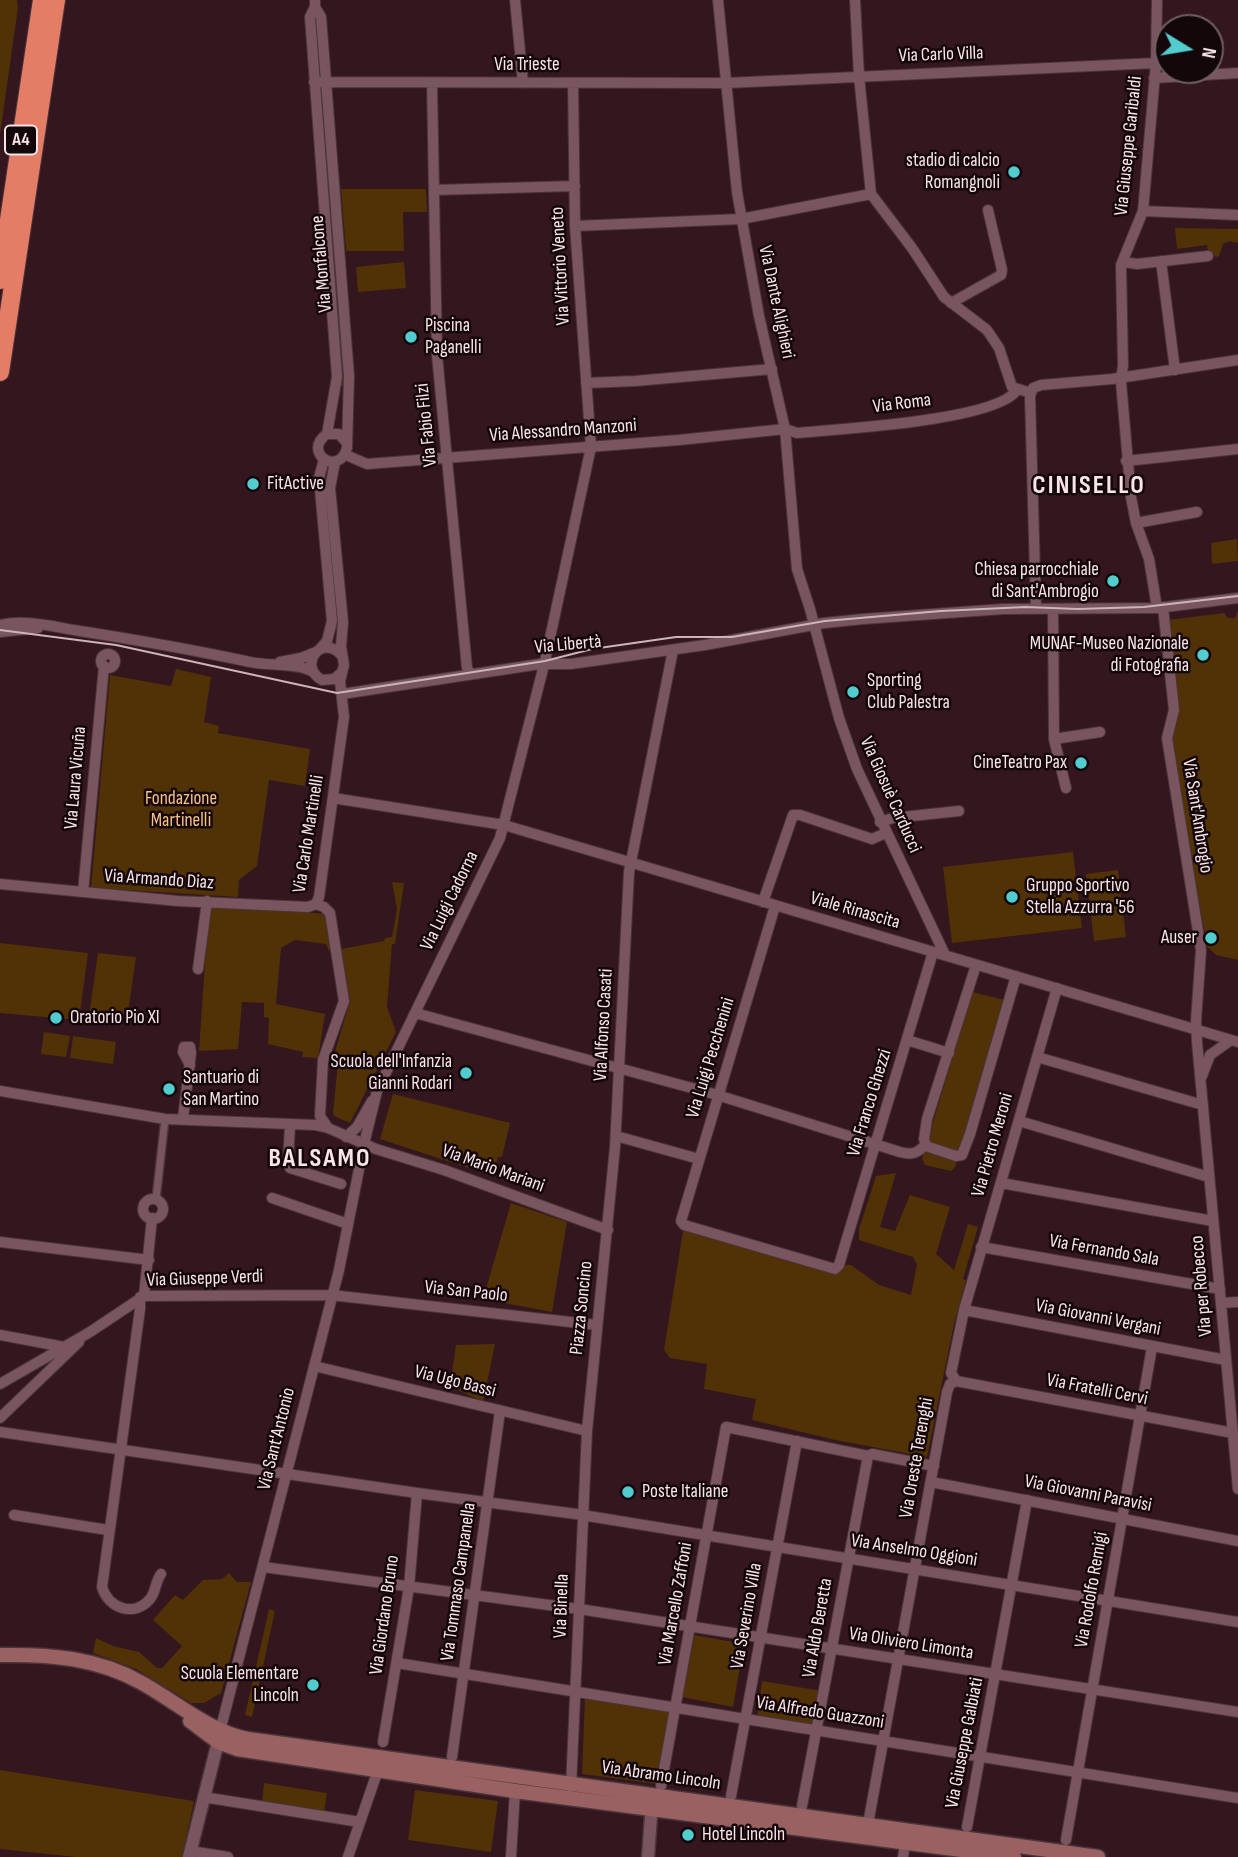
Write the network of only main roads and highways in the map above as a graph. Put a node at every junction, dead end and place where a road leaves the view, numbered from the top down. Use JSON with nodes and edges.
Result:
{"nodes":[{"id":1,"x":42,"y":0,"type":"edge"},
{"id":2,"x":55,"y":0,"type":"edge"},
{"id":3,"x":0,"y":280,"type":"edge"},
{"id":4,"x":0,"y":372,"type":"edge"},
{"id":5,"x":0,"y":1655,"type":"edge"},
{"id":6,"x":219,"y":1735,"type":"junction"},
{"id":7,"x":570,"y":1791,"type":"junction"},
{"id":8,"x":655,"y":1797,"type":"junction"},
{"id":9,"x":868,"y":1824,"type":"junction"},
{"id":10,"x":815,"y":1831,"type":"junction"},
{"id":11,"x":906,"y":1836,"type":"junction"},
{"id":12,"x":1014,"y":1857,"type":"edge"},
{"id":13,"x":1098,"y":1857,"type":"edge"}],
"edges":[{"from":1,"to":3,"type":"highway","number":"A4"},
{"from":2,"to":4,"type":"highway","number":"A4"},
{"from":5,"to":6,"type":"main road"},
{"from":6,"to":7,"type":"main road","name":"Via Abramo Lincoln"},
{"from":6,"to":7,"type":"main road","name":"Via Abramo Lincoln"},
{"from":7,"to":8,"type":"main road","name":"Via Abramo Lincoln"},
{"from":8,"to":9,"type":"main road","name":"Via Abramo Lincoln"},
{"from":8,"to":10,"type":"main road","name":"Via Abramo Lincoln"},
{"from":9,"to":10,"type":"main road"},
{"from":9,"to":11,"type":"main road","name":"Via Abramo Lincoln"},
{"from":10,"to":11,"type":"main road","name":"Via Abramo Lincoln"},
{"from":11,"to":12,"type":"main road","name":"Via Abramo Lincoln"},
{"from":11,"to":13,"type":"main road","name":"Via Abramo Lincoln"}]}
